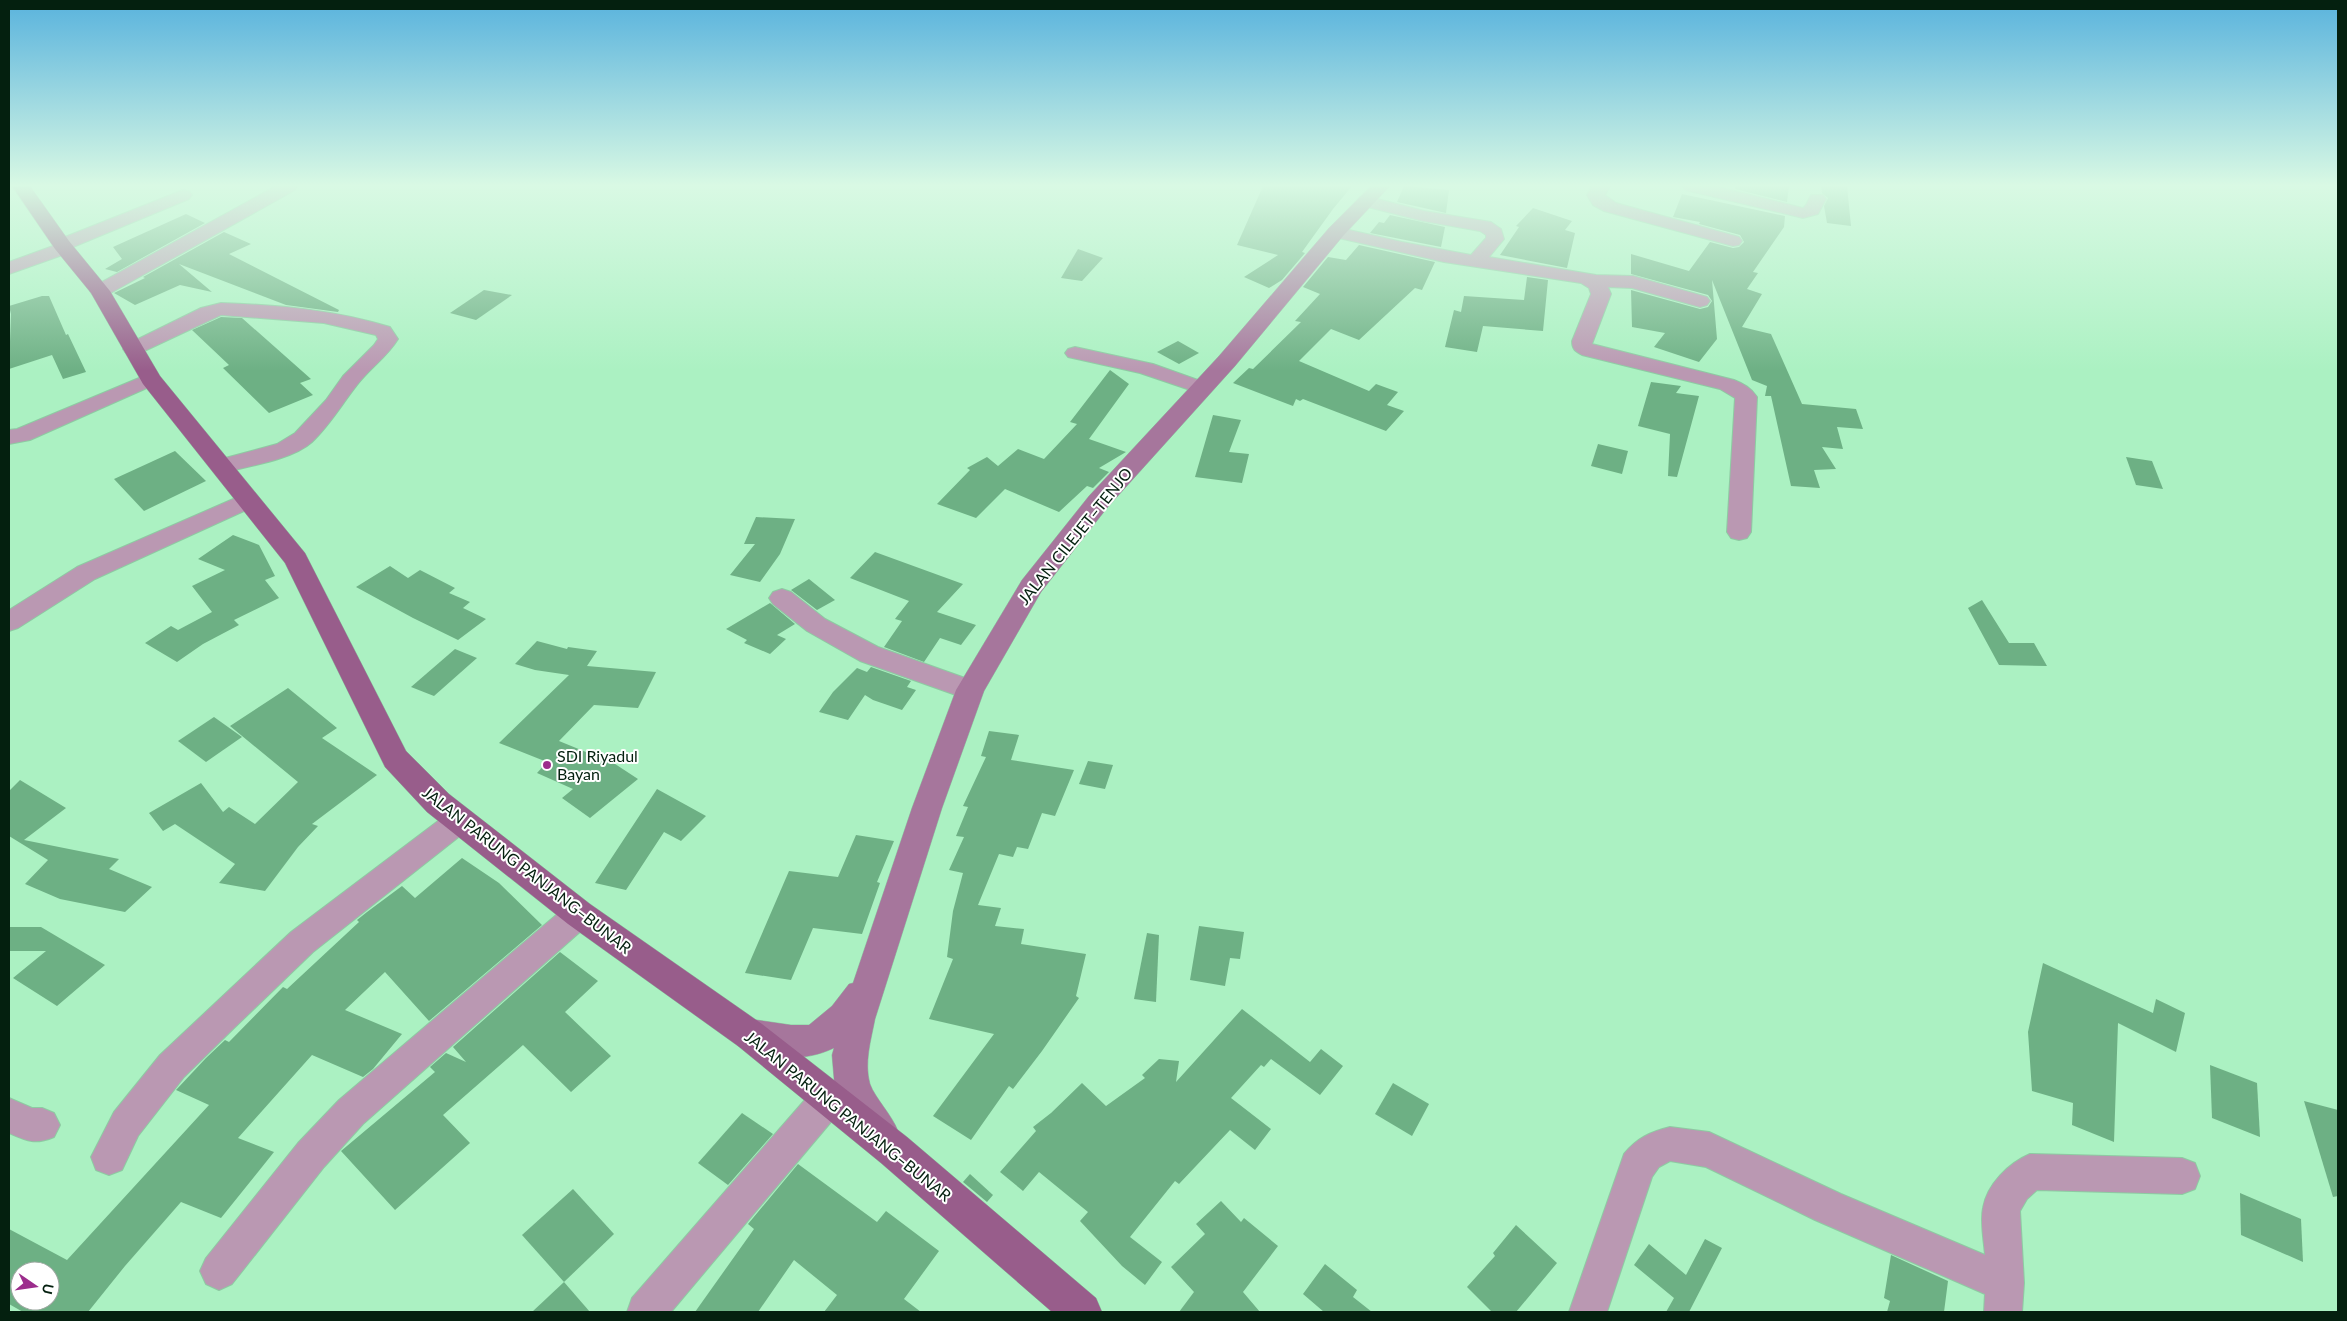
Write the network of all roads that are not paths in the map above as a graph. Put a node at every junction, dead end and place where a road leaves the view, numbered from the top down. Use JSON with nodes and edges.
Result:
{"nodes":[{"id":1,"x":59,"y":248,"type":"edge"},
{"id":2,"x":64,"y":248,"type":"edge"},
{"id":3,"x":178,"y":248,"type":"edge"},
{"id":4,"x":1323,"y":248,"type":"edge"},
{"id":5,"x":1401,"y":248,"type":"edge"},
{"id":6,"x":1487,"y":248,"type":"edge"},
{"id":7,"x":1476,"y":260,"type":"junction"},
{"id":8,"x":9,"y":268,"type":"edge"},
{"id":9,"x":1595,"y":281,"type":"junction"},
{"id":10,"x":100,"y":291,"type":"junction"},
{"id":11,"x":1700,"y":301,"type":"dead end"},
{"id":12,"x":133,"y":349,"type":"junction"},
{"id":13,"x":1075,"y":353,"type":"dead end"},
{"id":14,"x":151,"y":379,"type":"junction"},
{"id":15,"x":1202,"y":388,"type":"junction"},
{"id":16,"x":9,"y":437,"type":"edge"},
{"id":17,"x":222,"y":466,"type":"junction"},
{"id":18,"x":248,"y":501,"type":"junction"},
{"id":19,"x":1739,"y":532,"type":"dead end"},
{"id":20,"x":782,"y":598,"type":"dead end"},
{"id":21,"x":9,"y":622,"type":"edge"},
{"id":22,"x":970,"y":690,"type":"junction"},
{"id":23,"x":460,"y":820,"type":"junction"},
{"id":24,"x":579,"y":914,"type":"junction"},
{"id":25,"x":870,"y":981,"type":"junction"},
{"id":26,"x":750,"y":1035,"type":"junction"},
{"id":27,"x":829,"y":1098,"type":"junction"},
{"id":28,"x":9,"y":1115,"type":"edge"},
{"id":29,"x":42,"y":1125,"type":"dead end"},
{"id":30,"x":894,"y":1150,"type":"junction"},
{"id":31,"x":109,"y":1157,"type":"dead end"},
{"id":32,"x":2182,"y":1176,"type":"dead end"},
{"id":33,"x":219,"y":1271,"type":"dead end"},
{"id":34,"x":2004,"y":1298,"type":"edge"},
{"id":35,"x":1071,"y":1309,"type":"edge"},
{"id":36,"x":646,"y":1312,"type":"edge"},
{"id":37,"x":1588,"y":1312,"type":"edge"}],
"edges":[{"from":1,"to":8,"type":"street"},
{"from":2,"to":10,"type":"main road","name":"JALAN PARUNG PANJANG–BUNAR"},
{"from":3,"to":10,"type":"street"},
{"from":4,"to":15,"type":"main road","name":"JALAN CILEJET–TENJO"},
{"from":5,"to":7,"type":"street"},
{"from":6,"to":7,"type":"street"},
{"from":7,"to":9,"type":"street"},
{"from":9,"to":11,"type":"street"},
{"from":9,"to":19,"type":"street"},
{"from":10,"to":12,"type":"main road","name":"JALAN PARUNG PANJANG–BUNAR"},
{"from":12,"to":14,"type":"main road","name":"JALAN PARUNG PANJANG–BUNAR"},
{"from":12,"to":17,"type":"street"},
{"from":13,"to":15,"type":"street"},
{"from":14,"to":16,"type":"street"},
{"from":14,"to":17,"type":"main road","name":"JALAN PARUNG PANJANG–BUNAR"},
{"from":15,"to":22,"type":"main road","name":"JALAN CILEJET–TENJO"},
{"from":17,"to":18,"type":"main road","name":"JALAN PARUNG PANJANG–BUNAR"},
{"from":18,"to":21,"type":"street"},
{"from":18,"to":23,"type":"main road","name":"JALAN PARUNG PANJANG–BUNAR"},
{"from":20,"to":22,"type":"street"},
{"from":22,"to":25,"type":"main road","name":"JALAN CILEJET–TENJO"},
{"from":23,"to":24,"type":"main road","name":"JALAN PARUNG PANJANG–BUNAR"},
{"from":23,"to":31,"type":"street"},
{"from":24,"to":26,"type":"main road","name":"JALAN PARUNG PANJANG–BUNAR"},
{"from":24,"to":33,"type":"street"},
{"from":25,"to":26,"type":"main road","name":"JALAN CILEJET–TENJO"},
{"from":25,"to":30,"type":"main road","name":"JALAN CILEJET–TENJO"},
{"from":26,"to":27,"type":"main road","name":"JALAN PARUNG PANJANG–BUNAR"},
{"from":27,"to":30,"type":"main road","name":"JALAN PARUNG PANJANG–BUNAR"},
{"from":27,"to":36,"type":"street"},
{"from":28,"to":29,"type":"street"},
{"from":30,"to":35,"type":"main road","name":"JALAN PARUNG PANJANG–BUNAR"},
{"from":32,"to":34,"type":"street"},
{"from":34,"to":37,"type":"street"}]}
